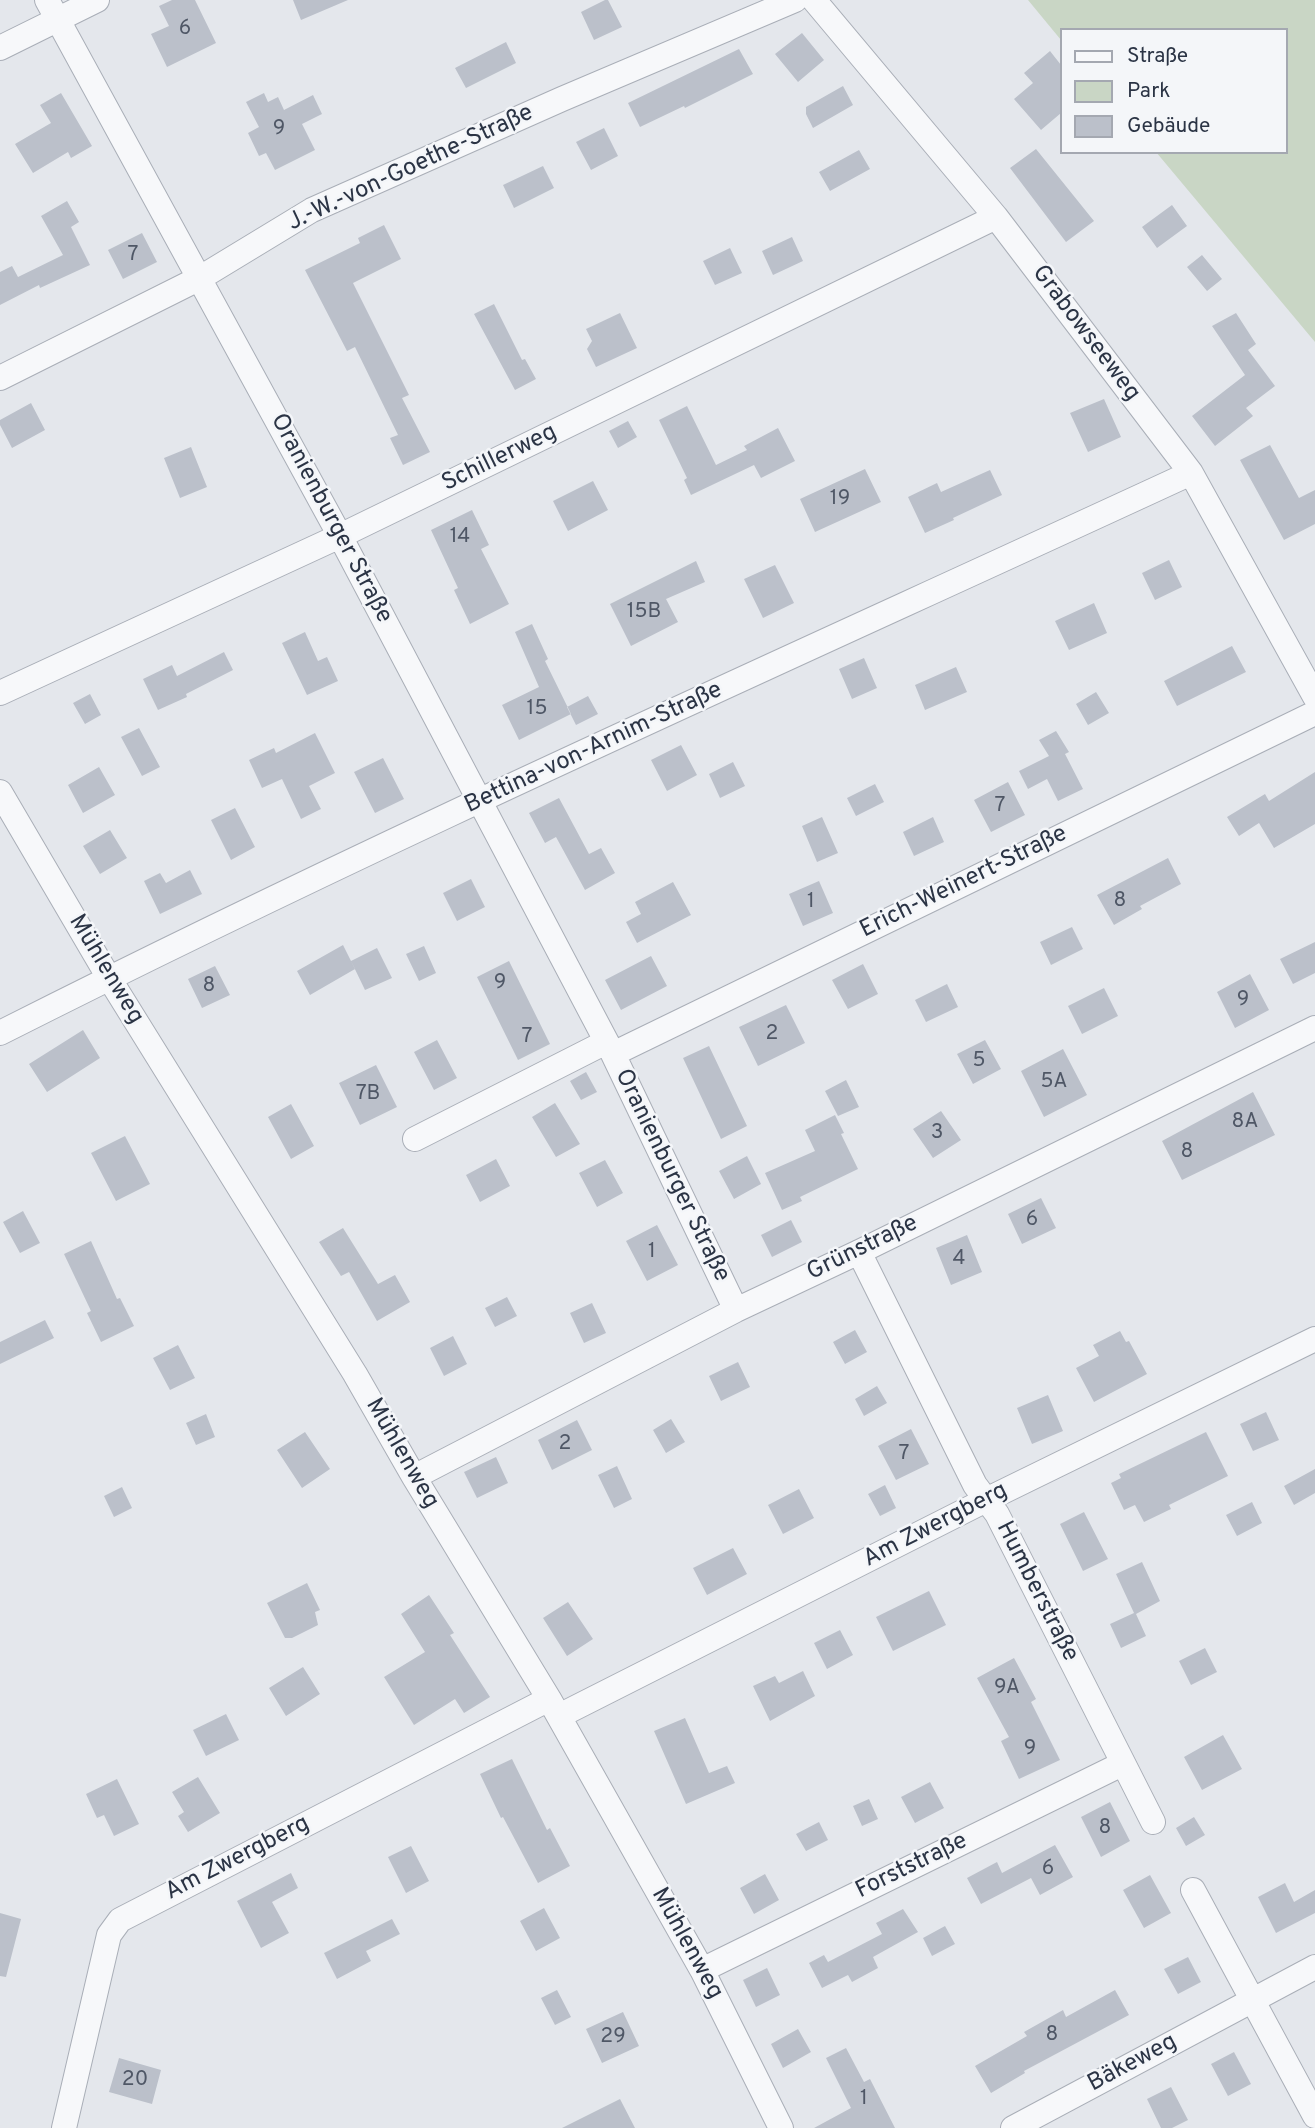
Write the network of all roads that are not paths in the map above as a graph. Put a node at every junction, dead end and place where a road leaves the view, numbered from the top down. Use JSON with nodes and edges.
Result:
{"nodes":[{"id":1,"x":97,"y":0,"type":"edge"},
{"id":2,"x":795,"y":0,"type":"edge"},
{"id":3,"x":814,"y":0,"type":"edge"},
{"id":4,"x":52,"y":10,"type":"edge"},
{"id":5,"x":0,"y":48,"type":"edge"},
{"id":6,"x":996,"y":217,"type":"junction"},
{"id":7,"x":200,"y":278,"type":"junction"},
{"id":8,"x":0,"y":378,"type":"edge"},
{"id":9,"x":1191,"y":473,"type":"junction"},
{"id":10,"x":340,"y":536,"type":"junction"},
{"id":11,"x":0,"y":693,"type":"edge"},
{"id":12,"x":1315,"y":697,"type":"edge"},
{"id":13,"x":1315,"y":713,"type":"edge"},
{"id":14,"x":0,"y":792,"type":"edge"},
{"id":15,"x":480,"y":802,"type":"junction"},
{"id":16,"x":109,"y":978,"type":"junction"},
{"id":17,"x":1315,"y":1028,"type":"edge"},
{"id":18,"x":0,"y":1033,"type":"edge"},
{"id":19,"x":610,"y":1048,"type":"junction"},
{"id":20,"x":415,"y":1139,"type":"dead end"},
{"id":21,"x":859,"y":1252,"type":"junction"},
{"id":22,"x":736,"y":1310,"type":"junction"},
{"id":23,"x":1315,"y":1339,"type":"edge"},
{"id":24,"x":414,"y":1477,"type":"junction"},
{"id":25,"x":986,"y":1500,"type":"junction"},
{"id":26,"x":554,"y":1708,"type":"junction"},
{"id":27,"x":1122,"y":1764,"type":"junction"},
{"id":28,"x":1153,"y":1822,"type":"dead end"},
{"id":29,"x":1194,"y":1890,"type":"dead end"},
{"id":30,"x":1315,"y":1967,"type":"edge"},
{"id":31,"x":702,"y":1970,"type":"junction"},
{"id":32,"x":1253,"y":2000,"type":"junction"},
{"id":33,"x":1315,"y":2116,"type":"edge"},
{"id":34,"x":64,"y":2128,"type":"edge"},
{"id":35,"x":781,"y":2128,"type":"edge"},
{"id":36,"x":1013,"y":2128,"type":"edge"}],
"edges":[{"from":1,"to":4,"type":"street"},
{"from":2,"to":7,"type":"street","name":"J.-W.-von-Goethe-Straße"},
{"from":3,"to":6,"type":"street","name":"Grabowseeweg"},
{"from":4,"to":5,"type":"street"},
{"from":4,"to":7,"type":"street","name":"Oranienburger Straße"},
{"from":6,"to":9,"type":"street","name":"Grabowseeweg"},
{"from":6,"to":10,"type":"street","name":"Schillerweg"},
{"from":7,"to":8,"type":"street","name":"J.-W.-von-Goethe-Straße"},
{"from":7,"to":10,"type":"street","name":"Oranienburger Straße"},
{"from":9,"to":12,"type":"street","name":"Grabowseeweg"},
{"from":9,"to":15,"type":"street","name":"Bettina-von-Arnim-Straße"},
{"from":10,"to":11,"type":"street","name":"Schillerweg"},
{"from":10,"to":15,"type":"street","name":"Oranienburger Straße"},
{"from":13,"to":19,"type":"street","name":"Erich-Weinert-Straße"},
{"from":14,"to":16,"type":"street","name":"Mühlenweg"},
{"from":15,"to":16,"type":"street","name":"Bettina-von-Arnim-Straße"},
{"from":15,"to":19,"type":"street","name":"Oranienburger Straße"},
{"from":16,"to":18,"type":"street","name":"Bettina-von-Arnim-Straße"},
{"from":16,"to":24,"type":"street","name":"Mühlenweg"},
{"from":17,"to":21,"type":"street","name":"Grünstraße"},
{"from":19,"to":20,"type":"street","name":"Oranienburger Straße"},
{"from":19,"to":22,"type":"street","name":"Oranienburger Straße"},
{"from":21,"to":22,"type":"street","name":"Grünstraße"},
{"from":21,"to":25,"type":"street","name":"Humberstraße"},
{"from":22,"to":24,"type":"street","name":"Grünstraße"},
{"from":23,"to":25,"type":"street","name":"Am Zwergberg"},
{"from":24,"to":26,"type":"street","name":"Mühlenweg"},
{"from":25,"to":26,"type":"street","name":"Am Zwergberg"},
{"from":25,"to":27,"type":"street","name":"Humberstraße"},
{"from":26,"to":31,"type":"street","name":"Mühlenweg"},
{"from":26,"to":34,"type":"street","name":"Am Zwergberg"},
{"from":27,"to":28,"type":"street","name":"Humberstraße"},
{"from":27,"to":31,"type":"street","name":"Forststraße"},
{"from":29,"to":32,"type":"street"},
{"from":30,"to":32,"type":"street","name":"Bäkeweg"},
{"from":31,"to":35,"type":"street","name":"Mühlenweg"},
{"from":32,"to":33,"type":"street"},
{"from":32,"to":36,"type":"street","name":"Bäkeweg"}]}
